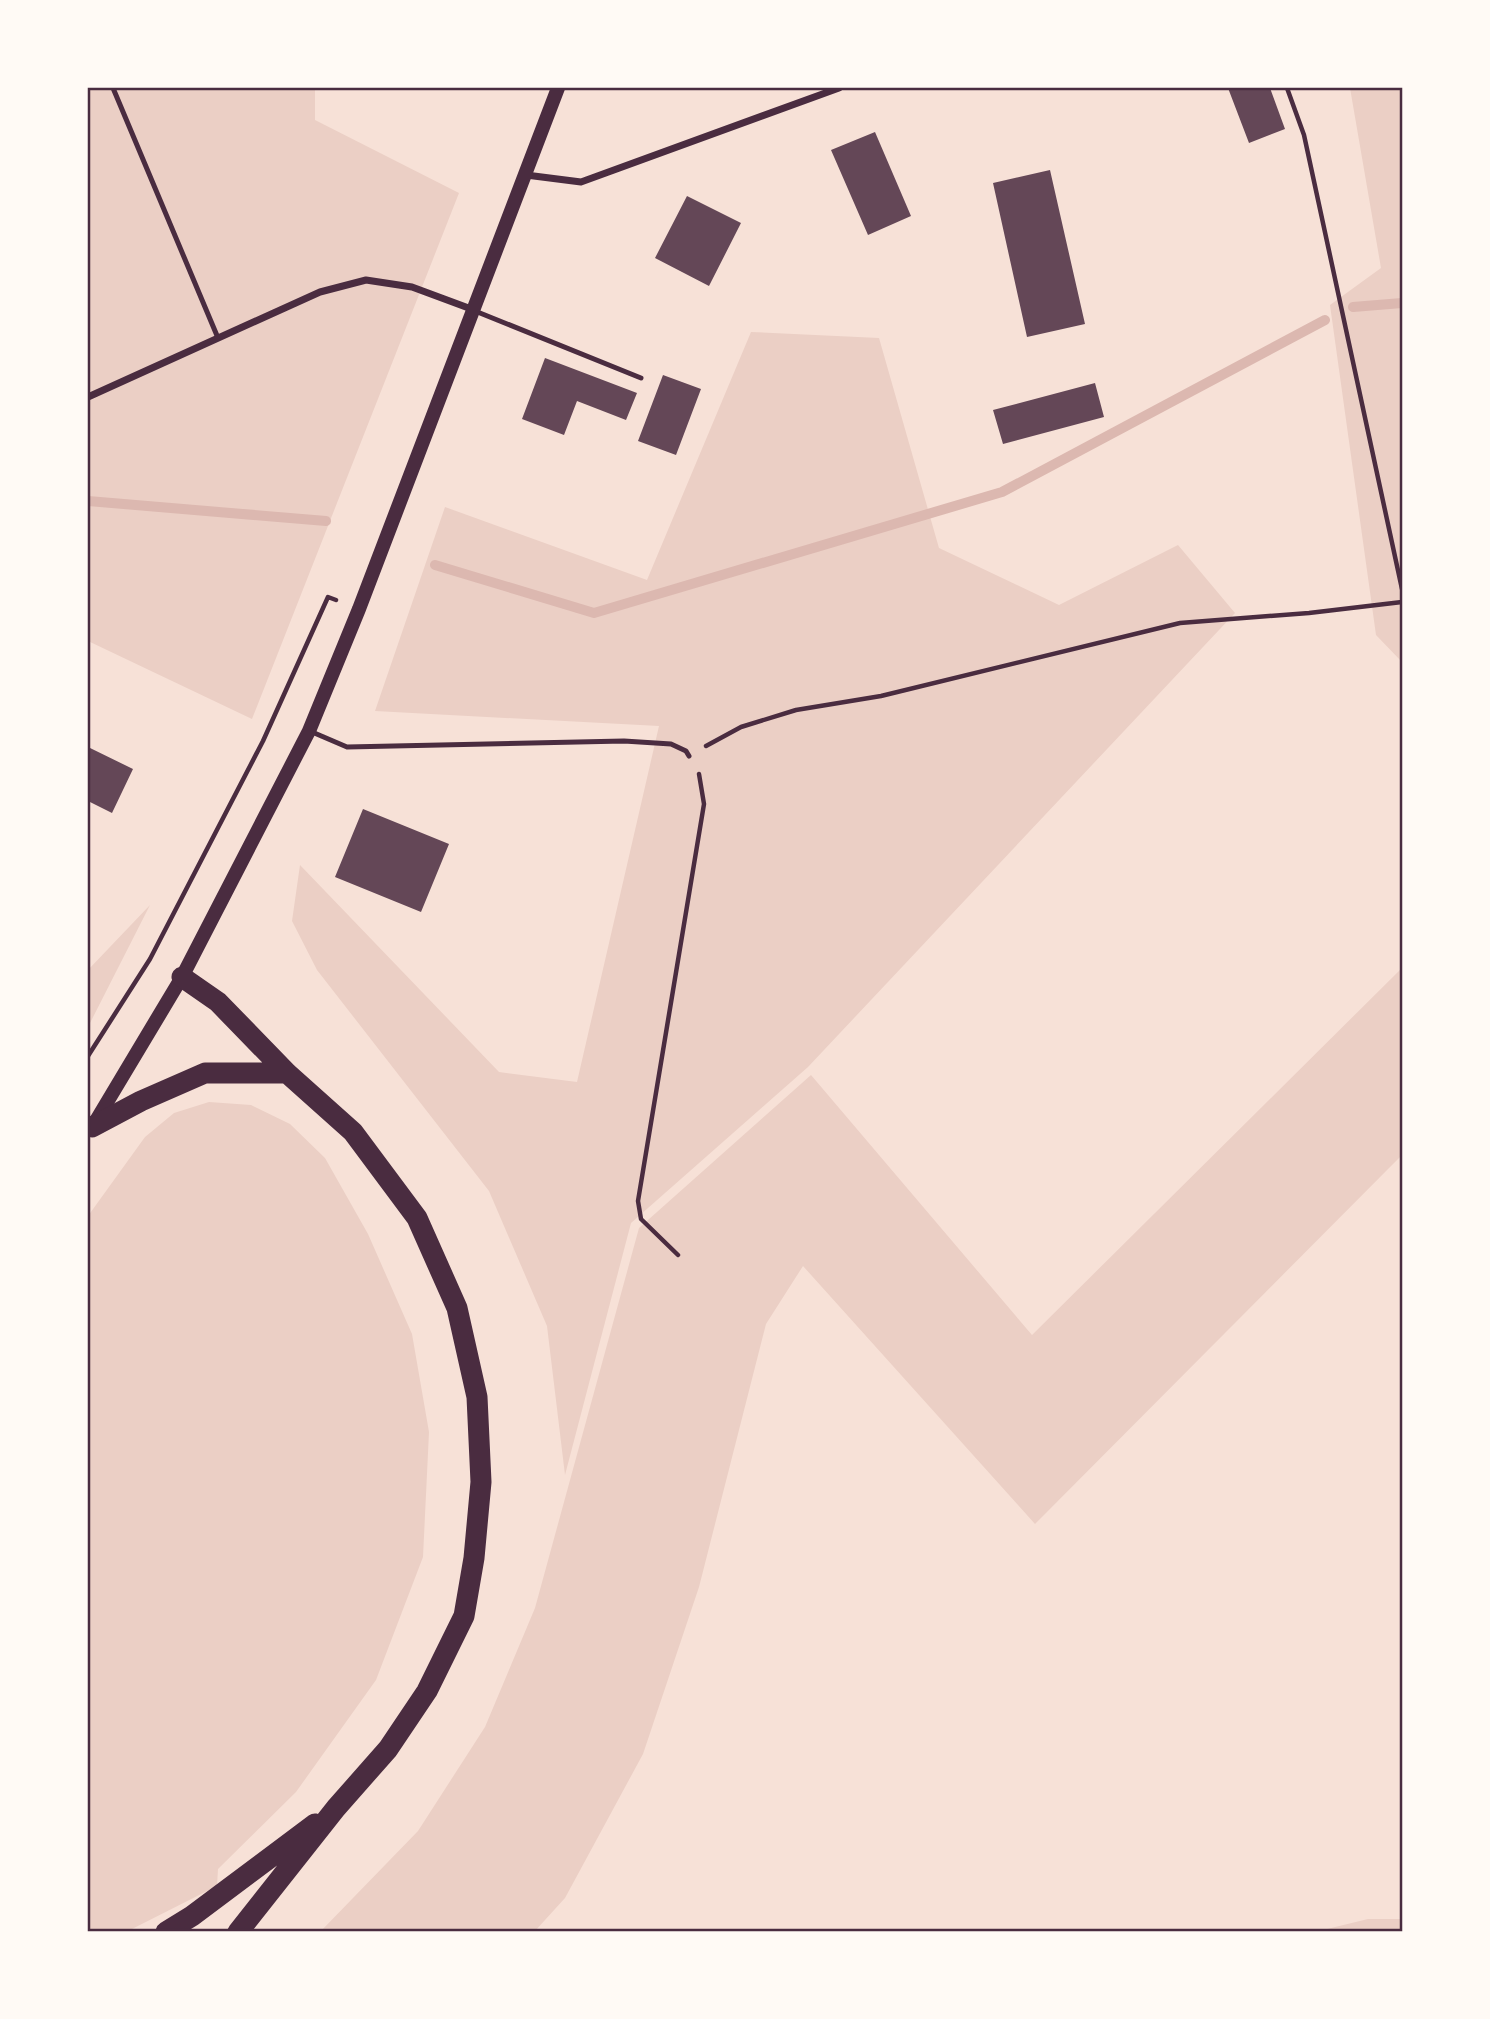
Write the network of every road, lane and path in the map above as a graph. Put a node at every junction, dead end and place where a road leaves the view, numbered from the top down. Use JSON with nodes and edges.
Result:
{"nodes":[{"id":1,"x":113,"y":88,"type":"edge"},
{"id":2,"x":558,"y":88,"type":"edge"},
{"id":3,"x":839,"y":88,"type":"edge"},
{"id":4,"x":1287,"y":88,"type":"edge"},
{"id":5,"x":526,"y":175,"type":"junction"},
{"id":6,"x":474,"y":311,"type":"junction"},
{"id":7,"x":218,"y":338,"type":"junction"},
{"id":8,"x":641,"y":378,"type":"dead end"},
{"id":9,"x":88,"y":397,"type":"edge"},
{"id":10,"x":1402,"y":589,"type":"edge"},
{"id":11,"x":1402,"y":602,"type":"edge"},
{"id":12,"x":359,"y":609,"type":"junction"},
{"id":13,"x":309,"y":731,"type":"junction"},
{"id":14,"x":689,"y":756,"type":"junction"},
{"id":15,"x":182,"y":977,"type":"junction"},
{"id":16,"x":88,"y":1056,"type":"edge"},
{"id":17,"x":287,"y":1073,"type":"junction"},
{"id":18,"x":90,"y":1130,"type":"edge"},
{"id":19,"x":678,"y":1255,"type":"dead end"},
{"id":20,"x":336,"y":1808,"type":"junction"},
{"id":21,"x":166,"y":1931,"type":"edge"},
{"id":22,"x":238,"y":1931,"type":"edge"}],
"edges":[{"from":1,"to":7,"type":"lane"},
{"from":2,"to":5,"type":"main road"},
{"from":3,"to":5,"type":"street"},
{"from":4,"to":10,"type":"path"},
{"from":5,"to":6,"type":"main road"},
{"from":6,"to":7,"type":"street"},
{"from":6,"to":8,"type":"lane"},
{"from":6,"to":12,"type":"main road"},
{"from":7,"to":9,"type":"street"},
{"from":11,"to":14,"type":"path"},
{"from":12,"to":13,"type":"main road"},
{"from":12,"to":16,"type":"path"},
{"from":13,"to":14,"type":"lane"},
{"from":13,"to":15,"type":"main road"},
{"from":14,"to":19,"type":"path"},
{"from":15,"to":17,"type":"highway"},
{"from":15,"to":18,"type":"main road"},
{"from":17,"to":18,"type":"highway"},
{"from":17,"to":20,"type":"highway"},
{"from":20,"to":21,"type":"highway"},
{"from":20,"to":22,"type":"highway"}]}
